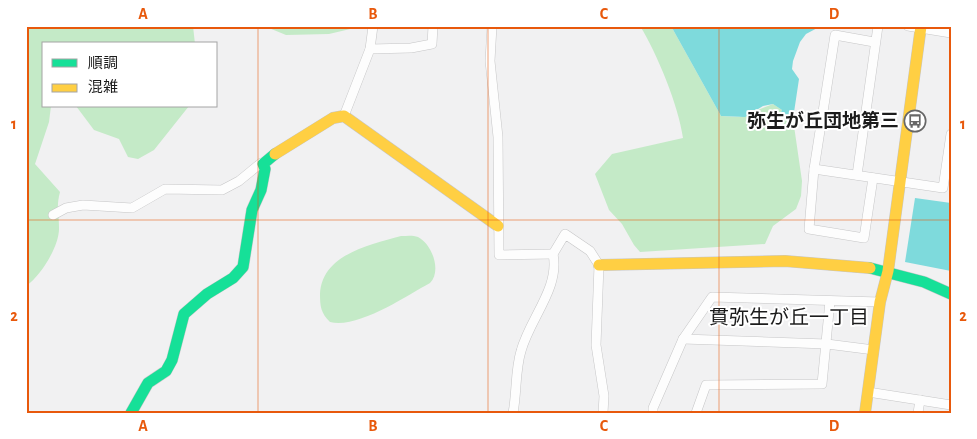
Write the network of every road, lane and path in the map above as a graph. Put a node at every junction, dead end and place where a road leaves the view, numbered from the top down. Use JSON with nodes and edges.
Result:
{"nodes":[{"id":1,"x":374,"y":26,"type":"edge"},
{"id":2,"x":433,"y":26,"type":"edge"},
{"id":3,"x":492,"y":26,"type":"edge"},
{"id":4,"x":878,"y":26,"type":"edge"},
{"id":5,"x":908,"y":26,"type":"edge"},
{"id":6,"x":921,"y":27,"type":"edge"},
{"id":7,"x":951,"y":33,"type":"edge"},
{"id":8,"x":874,"y":42,"type":"junction"},
{"id":9,"x":370,"y":50,"type":"junction"},
{"id":10,"x":344,"y":116,"type":"junction"},
{"id":11,"x":951,"y":134,"type":"edge"},
{"id":12,"x":263,"y":164,"type":"junction"},
{"id":13,"x":814,"y":169,"type":"junction"},
{"id":14,"x":857,"y":175,"type":"junction"},
{"id":15,"x":873,"y":178,"type":"junction"},
{"id":16,"x":900,"y":183,"type":"junction"},
{"id":17,"x":53,"y":215,"type":"dead end"},
{"id":18,"x":498,"y":226,"type":"junction"},
{"id":19,"x":553,"y":254,"type":"junction"},
{"id":20,"x":599,"y":265,"type":"junction"},
{"id":21,"x":888,"y":271,"type":"junction"},
{"id":22,"x":951,"y":294,"type":"edge"},
{"id":23,"x":830,"y":301,"type":"junction"},
{"id":24,"x":880,"y":302,"type":"junction"},
{"id":25,"x":683,"y":339,"type":"junction"},
{"id":26,"x":827,"y":344,"type":"junction"},
{"id":27,"x":874,"y":350,"type":"junction"},
{"id":28,"x":868,"y":392,"type":"junction"},
{"id":29,"x":920,"y":400,"type":"junction"},
{"id":30,"x":951,"y":405,"type":"edge"},
{"id":31,"x":131,"y":413,"type":"edge"},
{"id":32,"x":513,"y":413,"type":"edge"},
{"id":33,"x":603,"y":413,"type":"edge"},
{"id":34,"x":653,"y":413,"type":"edge"},
{"id":35,"x":696,"y":413,"type":"edge"},
{"id":36,"x":865,"y":413,"type":"edge"},
{"id":37,"x":918,"y":413,"type":"edge"}],
"edges":[{"from":1,"to":9,"type":"street"},
{"from":2,"to":9,"type":"street"},
{"from":3,"to":18,"type":"street"},
{"from":4,"to":8,"type":"street"},
{"from":5,"to":6,"type":"street"},
{"from":6,"to":7,"type":"street"},
{"from":6,"to":16,"type":"street"},
{"from":8,"to":13,"type":"street"},
{"from":8,"to":14,"type":"street"},
{"from":9,"to":10,"type":"street"},
{"from":10,"to":12,"type":"street"},
{"from":10,"to":18,"type":"street"},
{"from":11,"to":16,"type":"street"},
{"from":12,"to":17,"type":"street"},
{"from":12,"to":31,"type":"street"},
{"from":13,"to":14,"type":"street"},
{"from":13,"to":15,"type":"street"},
{"from":14,"to":15,"type":"street"},
{"from":15,"to":16,"type":"street"},
{"from":16,"to":21,"type":"street"},
{"from":18,"to":19,"type":"street"},
{"from":19,"to":20,"type":"street"},
{"from":19,"to":32,"type":"street"},
{"from":20,"to":21,"type":"street"},
{"from":20,"to":33,"type":"street"},
{"from":21,"to":22,"type":"street"},
{"from":21,"to":24,"type":"street"},
{"from":23,"to":24,"type":"street"},
{"from":23,"to":25,"type":"street"},
{"from":23,"to":26,"type":"street"},
{"from":24,"to":27,"type":"street"},
{"from":25,"to":26,"type":"street"},
{"from":25,"to":34,"type":"street"},
{"from":26,"to":27,"type":"street"},
{"from":26,"to":35,"type":"street"},
{"from":27,"to":28,"type":"street"},
{"from":28,"to":29,"type":"street"},
{"from":28,"to":36,"type":"street"},
{"from":29,"to":30,"type":"street"},
{"from":29,"to":37,"type":"street"}]}
